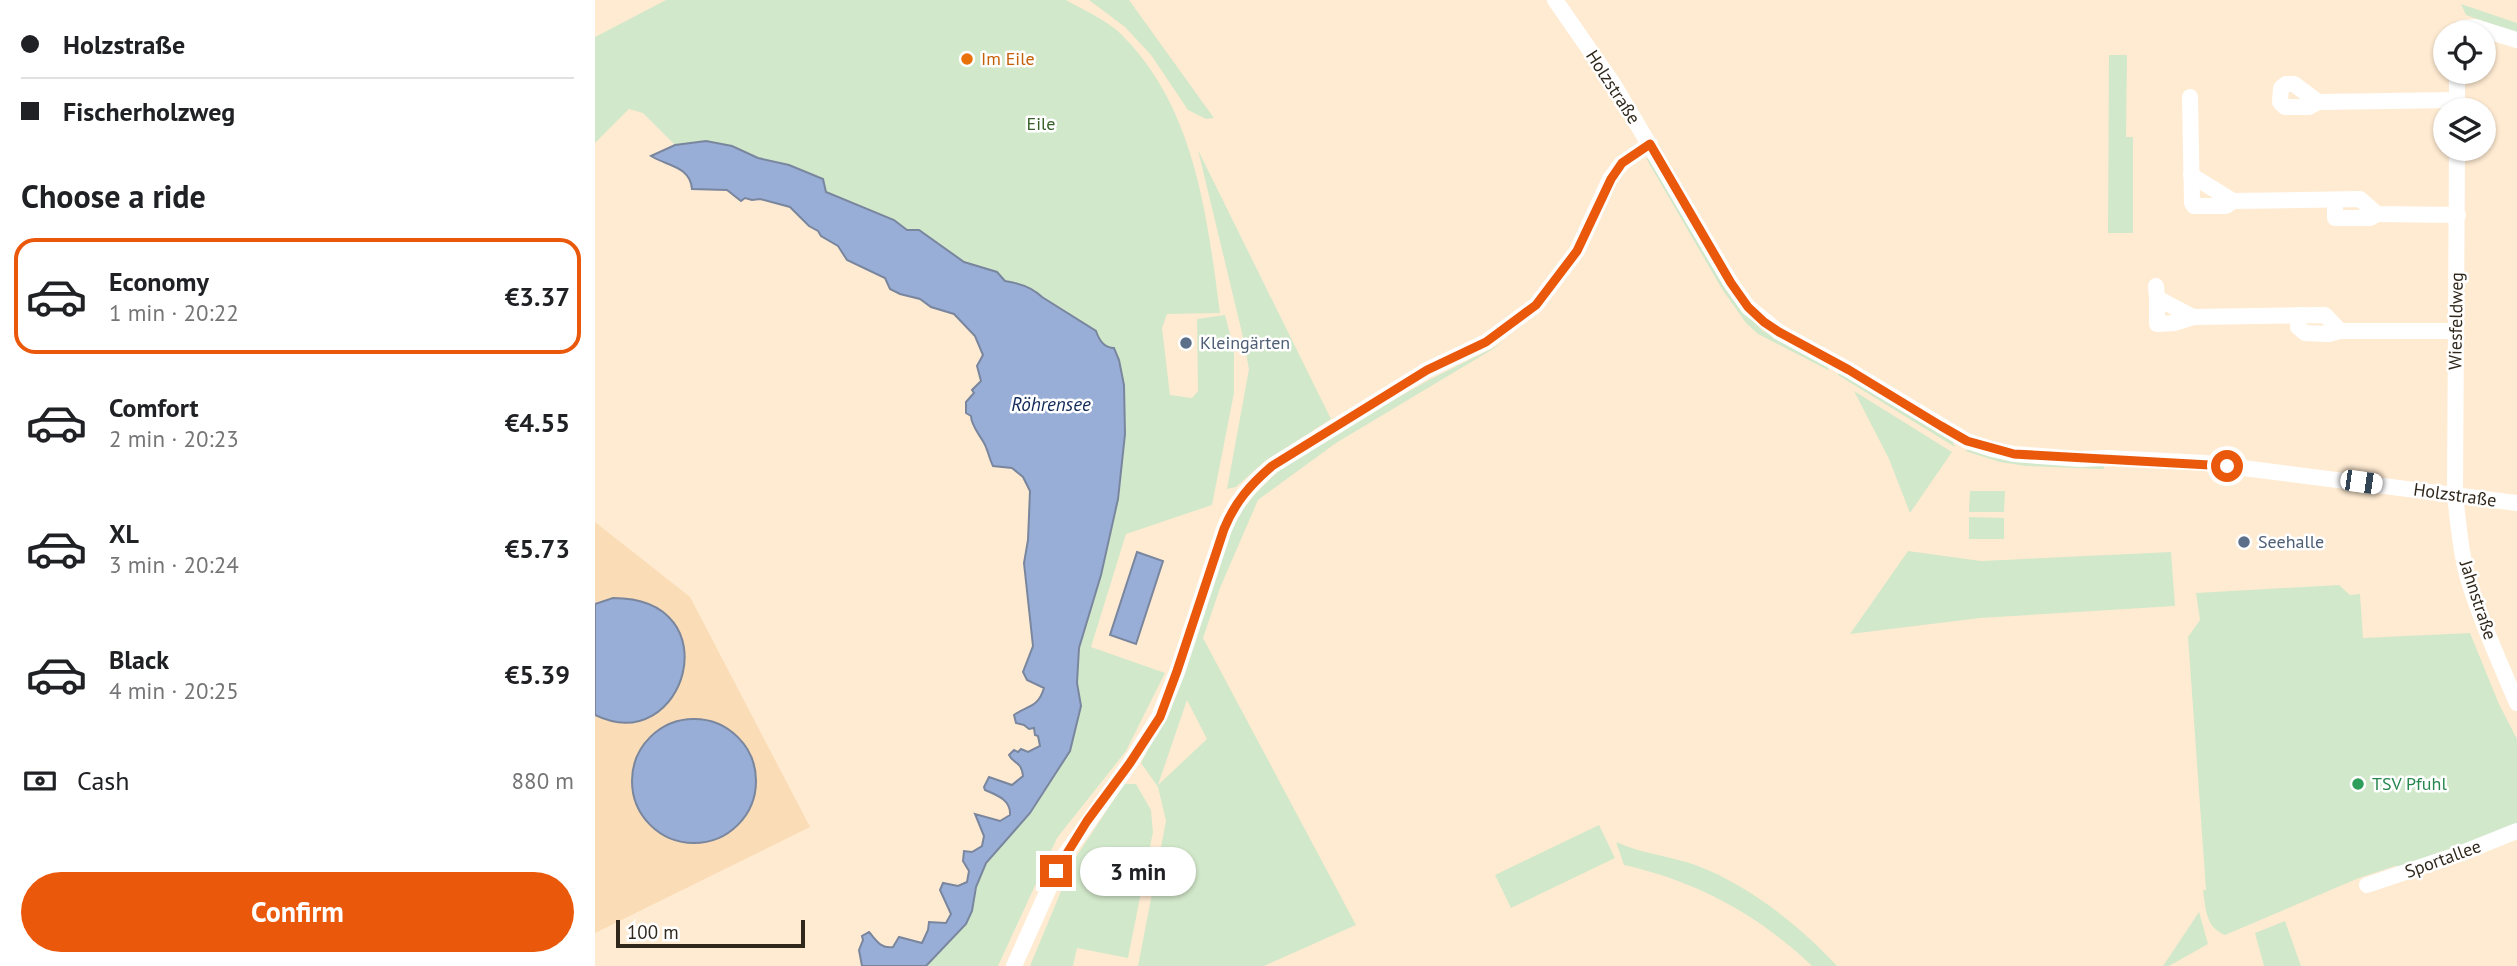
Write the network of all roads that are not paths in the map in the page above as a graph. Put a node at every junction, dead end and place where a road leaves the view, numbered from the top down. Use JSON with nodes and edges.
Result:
{"nodes":[{"id":1,"x":1555,"y":0,"type":"edge"},
{"id":2,"x":2496,"y":34,"type":"edge"},
{"id":3,"x":2517,"y":40,"type":"edge"},
{"id":4,"x":2190,"y":97,"type":"dead end"},
{"id":5,"x":2318,"y":102,"type":"dead end"},
{"id":6,"x":2433,"y":104,"type":"edge"},
{"id":7,"x":1650,"y":144,"type":"junction"},
{"id":8,"x":2457,"y":161,"type":"edge"},
{"id":9,"x":2192,"y":175,"type":"junction"},
{"id":10,"x":2233,"y":201,"type":"junction"},
{"id":11,"x":2458,"y":215,"type":"junction"},
{"id":12,"x":2193,"y":317,"type":"junction"},
{"id":13,"x":2456,"y":331,"type":"junction"},
{"id":14,"x":2455,"y":494,"type":"junction"},
{"id":15,"x":2517,"y":503,"type":"edge"},
{"id":16,"x":2517,"y":703,"type":"edge"},
{"id":17,"x":2517,"y":831,"type":"edge"},
{"id":18,"x":2367,"y":886,"type":"dead end"},
{"id":19,"x":1014,"y":966,"type":"edge"}],
"edges":[{"from":1,"to":7,"type":"street","name":"Holzstraße"},
{"from":2,"to":3,"type":"street"},
{"from":4,"to":9,"type":"street"},
{"from":5,"to":6,"type":"street"},
{"from":7,"to":14,"type":"street","name":"Holzstraße"},
{"from":7,"to":19,"type":"street"},
{"from":8,"to":11,"type":"street","name":"Wiesfeldweg"},
{"from":9,"to":10,"type":"street"},
{"from":9,"to":10,"type":"street"},
{"from":10,"to":11,"type":"street"},
{"from":11,"to":13,"type":"street","name":"Wiesfeldweg"},
{"from":12,"to":12,"type":"street"},
{"from":12,"to":13,"type":"street"},
{"from":13,"to":14,"type":"street","name":"Wiesfeldweg"},
{"from":14,"to":15,"type":"street","name":"Holzstraße"},
{"from":14,"to":16,"type":"street","name":"Jahnstraße"},
{"from":17,"to":18,"type":"street","name":"Sportallee"}]}
